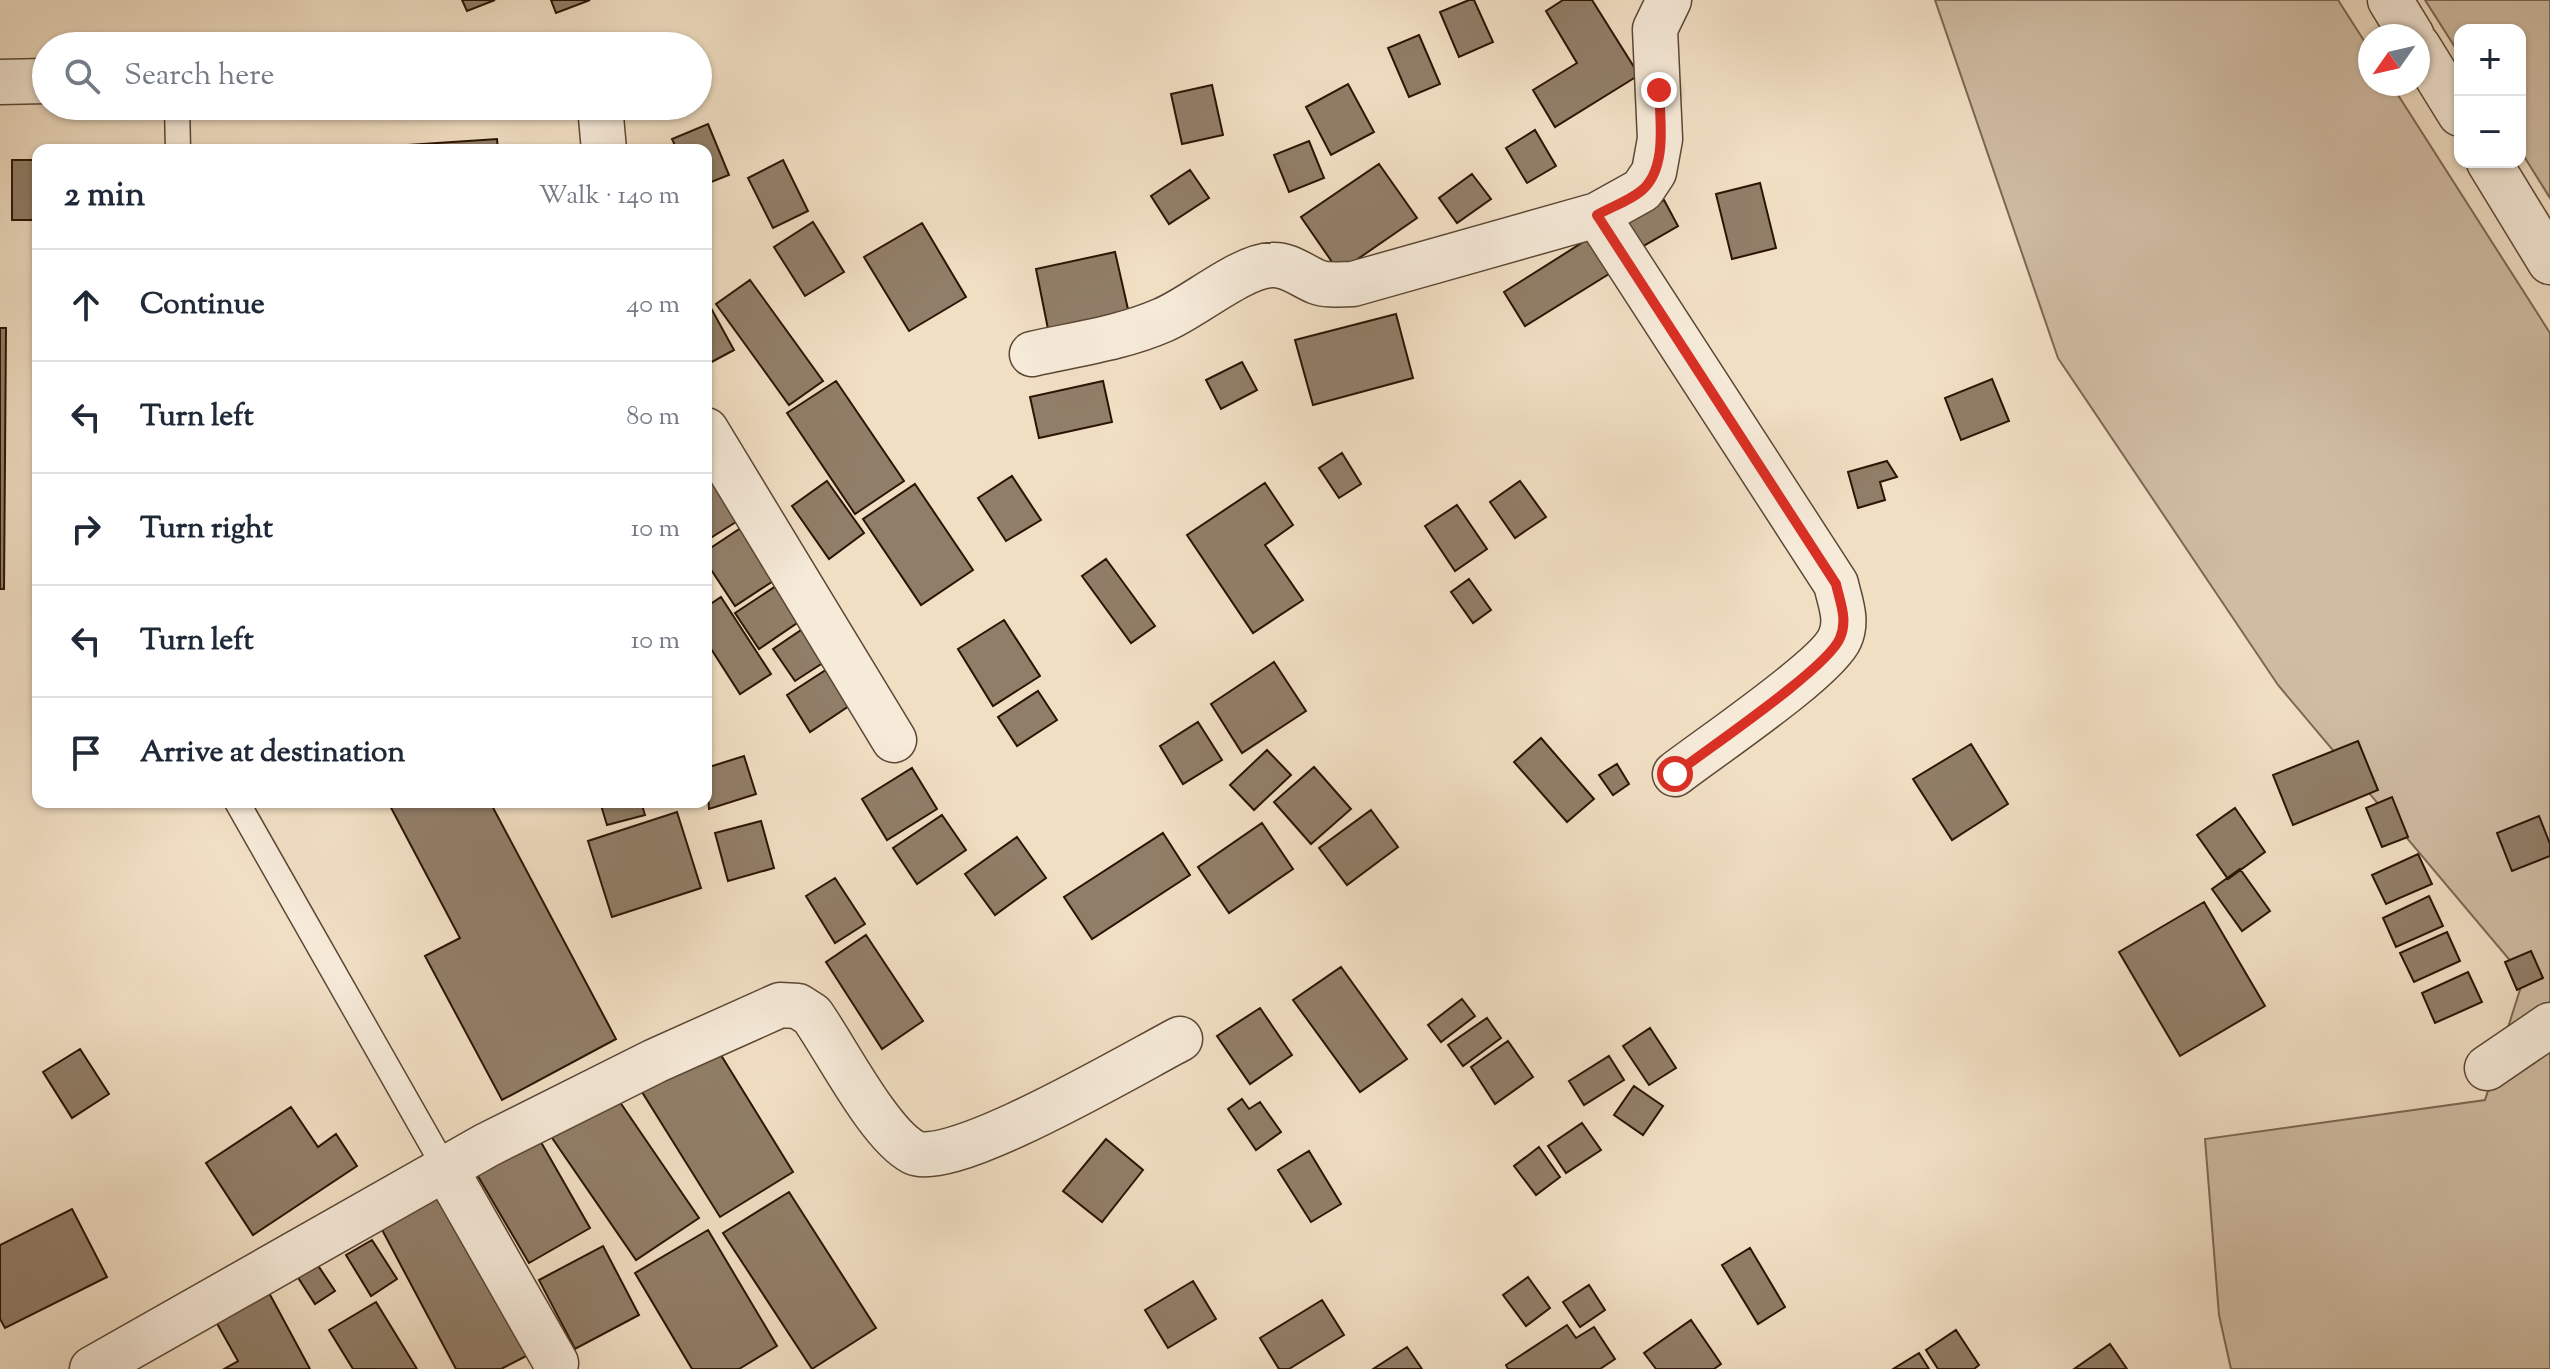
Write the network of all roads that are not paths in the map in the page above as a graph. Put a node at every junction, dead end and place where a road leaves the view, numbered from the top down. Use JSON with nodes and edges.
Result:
{"nodes":[{"id":1,"x":1669,"y":0,"type":"edge"},
{"id":2,"x":2390,"y":0,"type":"edge"},
{"id":3,"x":2405,"y":24,"type":"edge"},
{"id":4,"x":2430,"y":65,"type":"edge"},
{"id":5,"x":32,"y":81,"type":"edge"},
{"id":6,"x":0,"y":82,"type":"edge"},
{"id":7,"x":2454,"y":104,"type":"edge"},
{"id":8,"x":177,"y":120,"type":"edge"},
{"id":9,"x":601,"y":120,"type":"edge"},
{"id":10,"x":178,"y":144,"type":"edge"},
{"id":11,"x":603,"y":144,"type":"edge"},
{"id":12,"x":2493,"y":168,"type":"edge"},
{"id":13,"x":1597,"y":215,"type":"junction"},
{"id":14,"x":2550,"y":262,"type":"edge"},
{"id":15,"x":1032,"y":354,"type":"dead end"},
{"id":16,"x":712,"y":440,"type":"edge"},
{"id":17,"x":894,"y":740,"type":"dead end"},
{"id":18,"x":1675,"y":774,"type":"dead end"},
{"id":19,"x":240,"y":808,"type":"edge"},
{"id":20,"x":2550,"y":1025,"type":"edge"},
{"id":21,"x":1180,"y":1039,"type":"dead end"},
{"id":22,"x":2487,"y":1068,"type":"dead end"},
{"id":23,"x":445,"y":1168,"type":"junction"},
{"id":24,"x":556,"y":1363,"type":"dead end"},
{"id":25,"x":92,"y":1369,"type":"edge"}],
"edges":[{"from":1,"to":13,"type":"street"},
{"from":2,"to":3,"type":"street"},
{"from":4,"to":7,"type":"street"},
{"from":5,"to":6,"type":"street"},
{"from":8,"to":10,"type":"lane"},
{"from":9,"to":11,"type":"street"},
{"from":12,"to":14,"type":"street"},
{"from":13,"to":15,"type":"street"},
{"from":13,"to":18,"type":"street"},
{"from":16,"to":17,"type":"street"},
{"from":19,"to":23,"type":"lane"},
{"from":20,"to":22,"type":"street"},
{"from":21,"to":23,"type":"street"},
{"from":23,"to":24,"type":"street"},
{"from":23,"to":25,"type":"street"}]}
